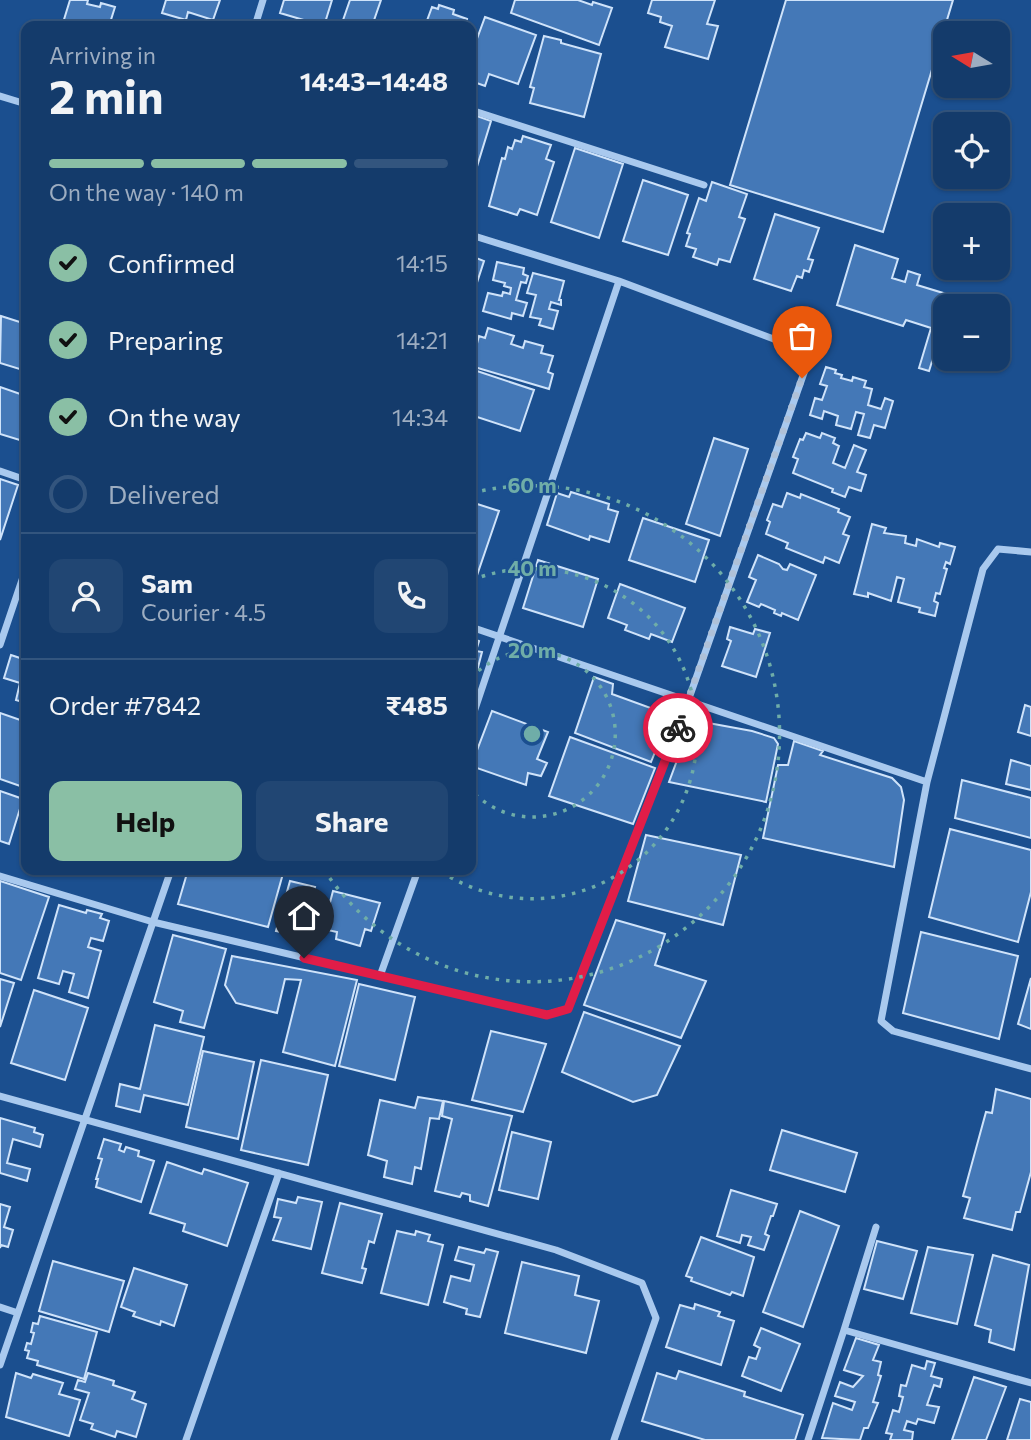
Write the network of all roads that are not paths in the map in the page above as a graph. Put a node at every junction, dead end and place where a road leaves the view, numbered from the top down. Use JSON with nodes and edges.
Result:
{"nodes":[{"id":1,"x":263,"y":0,"type":"edge"},
{"id":2,"x":257,"y":21,"type":"edge"},
{"id":3,"x":0,"y":96,"type":"edge"},
{"id":4,"x":21,"y":102,"type":"edge"},
{"id":5,"x":476,"y":112,"type":"edge"},
{"id":6,"x":704,"y":185,"type":"dead end"},
{"id":7,"x":476,"y":237,"type":"edge"},
{"id":8,"x":619,"y":281,"type":"junction"},
{"id":9,"x":0,"y":471,"type":"edge"},
{"id":10,"x":21,"y":478,"type":"edge"},
{"id":11,"x":1031,"y":552,"type":"edge"},
{"id":12,"x":21,"y":583,"type":"edge"},
{"id":13,"x":476,"y":629,"type":"edge"},
{"id":14,"x":500,"y":637,"type":"junction"},
{"id":15,"x":0,"y":645,"type":"edge"},
{"id":16,"x":688,"y":701,"type":"junction"},
{"id":17,"x":476,"y":707,"type":"edge"},
{"id":18,"x":927,"y":782,"type":"junction"},
{"id":19,"x":169,"y":875,"type":"edge"},
{"id":20,"x":416,"y":875,"type":"edge"},
{"id":21,"x":0,"y":876,"type":"edge"},
{"id":22,"x":153,"y":922,"type":"junction"},
{"id":23,"x":380,"y":976,"type":"junction"},
{"id":24,"x":1031,"y":1069,"type":"edge"},
{"id":25,"x":0,"y":1096,"type":"edge"},
{"id":26,"x":84,"y":1120,"type":"junction"},
{"id":27,"x":279,"y":1173,"type":"junction"},
{"id":28,"x":876,"y":1227,"type":"dead end"},
{"id":29,"x":0,"y":1307,"type":"edge"},
{"id":30,"x":18,"y":1312,"type":"junction"},
{"id":31,"x":844,"y":1329,"type":"junction"},
{"id":32,"x":0,"y":1365,"type":"edge"},
{"id":33,"x":1031,"y":1383,"type":"edge"},
{"id":34,"x":187,"y":1440,"type":"edge"},
{"id":35,"x":614,"y":1440,"type":"edge"},
{"id":36,"x":808,"y":1440,"type":"edge"}],
"edges":[{"from":1,"to":2,"type":"street"},
{"from":3,"to":4,"type":"street"},
{"from":5,"to":6,"type":"street"},
{"from":7,"to":8,"type":"street"},
{"from":8,"to":14,"type":"street"},
{"from":8,"to":16,"type":"street"},
{"from":9,"to":10,"type":"street"},
{"from":11,"to":18,"type":"street"},
{"from":12,"to":15,"type":"street"},
{"from":13,"to":14,"type":"street"},
{"from":14,"to":16,"type":"street"},
{"from":14,"to":17,"type":"street"},
{"from":16,"to":18,"type":"street"},
{"from":16,"to":23,"type":"street"},
{"from":18,"to":24,"type":"street"},
{"from":19,"to":22,"type":"street"},
{"from":20,"to":23,"type":"street"},
{"from":21,"to":22,"type":"street"},
{"from":22,"to":23,"type":"street"},
{"from":22,"to":26,"type":"street"},
{"from":25,"to":26,"type":"street"},
{"from":26,"to":27,"type":"street"},
{"from":26,"to":30,"type":"street"},
{"from":27,"to":34,"type":"street"},
{"from":27,"to":35,"type":"street"},
{"from":28,"to":31,"type":"street"},
{"from":29,"to":30,"type":"street"},
{"from":30,"to":32,"type":"street"},
{"from":31,"to":33,"type":"street"},
{"from":31,"to":36,"type":"street"}]}
